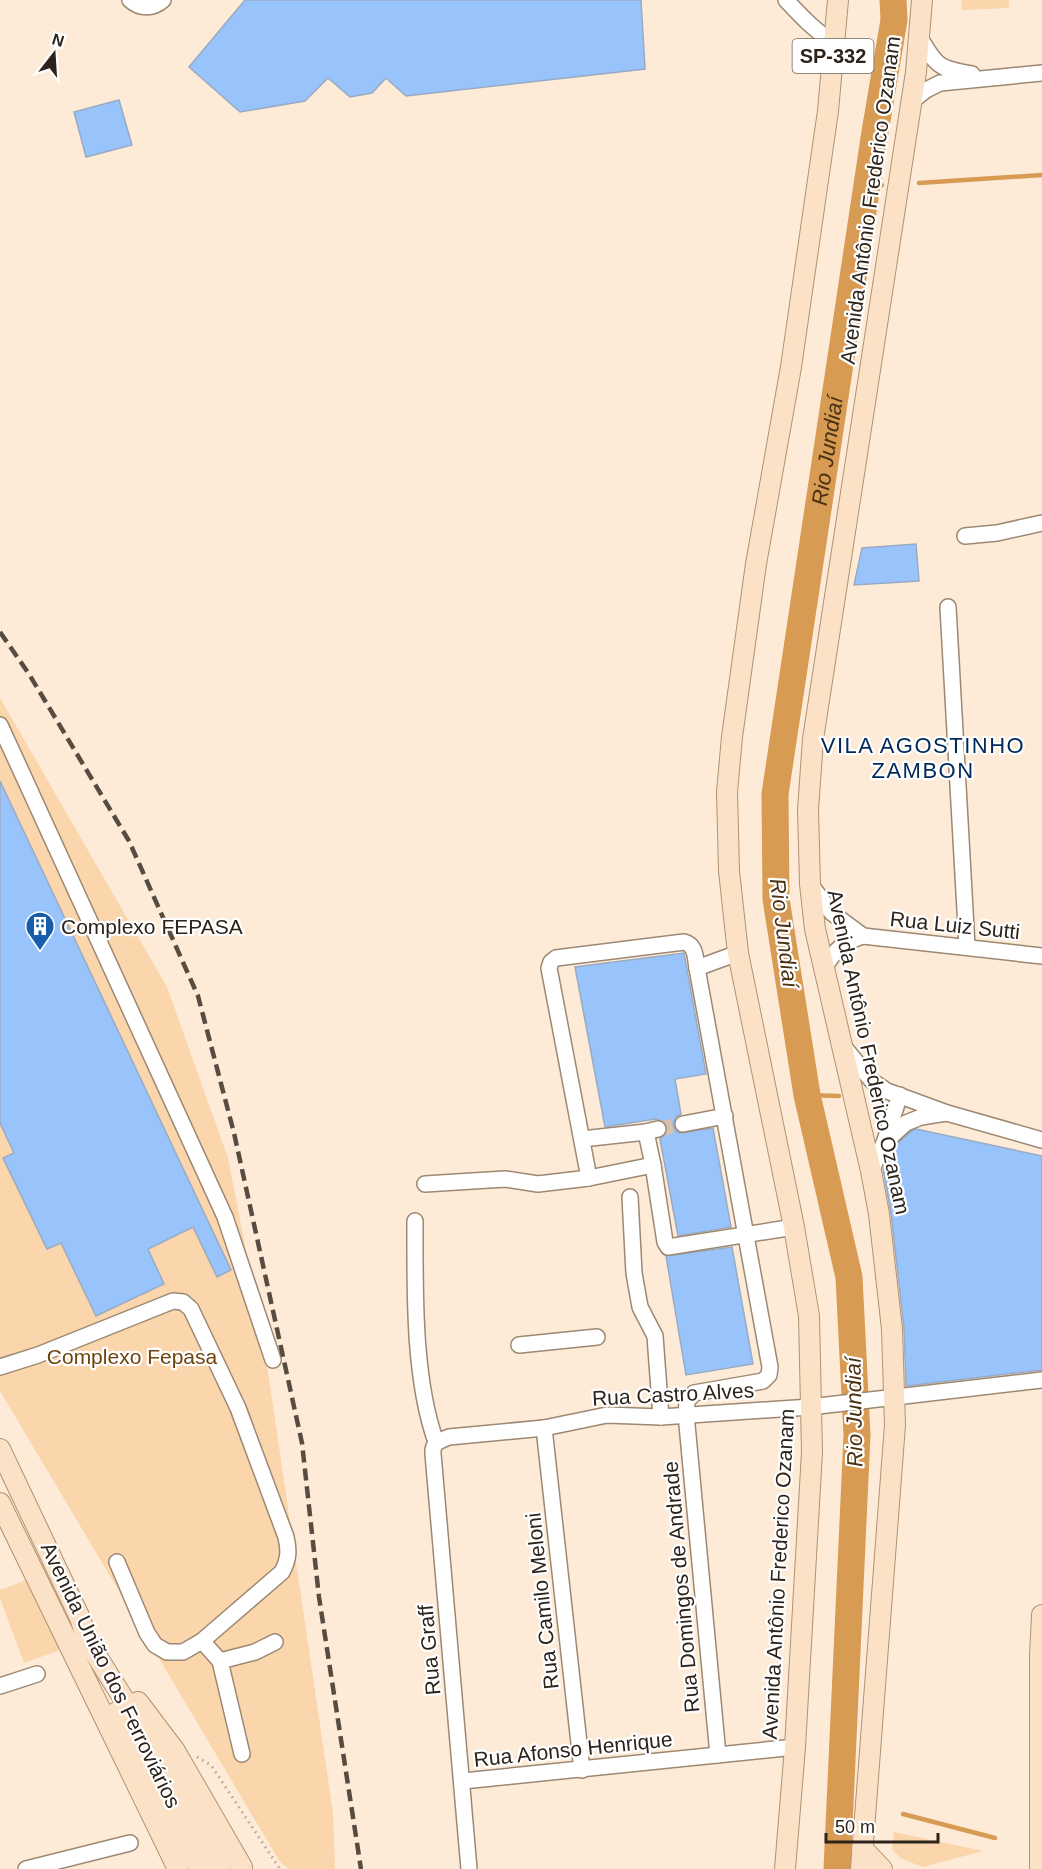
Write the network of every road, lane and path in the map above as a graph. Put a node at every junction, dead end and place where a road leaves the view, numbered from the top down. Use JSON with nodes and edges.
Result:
{"nodes":[{"id":1,"x":163,"y":0,"type":"edge"},
{"id":2,"x":786,"y":0,"type":"edge"},
{"id":3,"x":838,"y":0,"type":"edge"},
{"id":4,"x":922,"y":0,"type":"edge"},
{"id":5,"x":133,"y":3,"type":"edge"},
{"id":6,"x":919,"y":36,"type":"junction"},
{"id":7,"x":835,"y":44,"type":"junction"},
{"id":8,"x":1042,"y":73,"type":"edge"},
{"id":9,"x":987,"y":77,"type":"junction"},
{"id":10,"x":911,"y":102,"type":"junction"},
{"id":11,"x":1042,"y":523,"type":"edge"},
{"id":12,"x":965,"y":536,"type":"dead end"},
{"id":13,"x":948,"y":607,"type":"dead end"},
{"id":14,"x":0,"y":725,"type":"edge"},
{"id":15,"x":810,"y":884,"type":"junction"},
{"id":16,"x":863,"y":936,"type":"junction"},
{"id":17,"x":967,"y":946,"type":"junction"},
{"id":18,"x":738,"y":953,"type":"junction"},
{"id":19,"x":1042,"y":956,"type":"edge"},
{"id":20,"x":697,"y":968,"type":"junction"},
{"id":21,"x":824,"y":968,"type":"junction"},
{"id":22,"x":842,"y":1045,"type":"junction"},
{"id":23,"x":900,"y":1095,"type":"junction"},
{"id":24,"x":947,"y":1113,"type":"junction"},
{"id":25,"x":725,"y":1116,"type":"junction"},
{"id":26,"x":683,"y":1125,"type":"tunnel mouth"},
{"id":27,"x":582,"y":1139,"type":"junction"},
{"id":28,"x":1042,"y":1140,"type":"edge"},
{"id":29,"x":884,"y":1143,"type":"junction"},
{"id":30,"x":653,"y":1165,"type":"junction"},
{"id":31,"x":872,"y":1171,"type":"junction"},
{"id":32,"x":589,"y":1178,"type":"junction"},
{"id":33,"x":425,"y":1184,"type":"dead end"},
{"id":34,"x":630,"y":1197,"type":"dead end"},
{"id":35,"x":415,"y":1221,"type":"dead end"},
{"id":36,"x":794,"y":1227,"type":"junction"},
{"id":37,"x":747,"y":1235,"type":"junction"},
{"id":38,"x":597,"y":1336,"type":"dead end"},
{"id":39,"x":519,"y":1346,"type":"dead end"},
{"id":40,"x":273,"y":1360,"type":"dead end"},
{"id":41,"x":0,"y":1367,"type":"edge"},
{"id":42,"x":1042,"y":1380,"type":"edge"},
{"id":43,"x":886,"y":1398,"type":"junction"},
{"id":44,"x":818,"y":1406,"type":"junction"},
{"id":45,"x":686,"y":1414,"type":"junction"},
{"id":46,"x":661,"y":1417,"type":"junction"},
{"id":47,"x":544,"y":1428,"type":"junction"},
{"id":48,"x":443,"y":1440,"type":"junction"},
{"id":49,"x":0,"y":1449,"type":"edge"},
{"id":50,"x":0,"y":1503,"type":"edge"},
{"id":51,"x":117,"y":1562,"type":"dead end"},
{"id":52,"x":1042,"y":1615,"type":"edge"},
{"id":53,"x":80,"y":1618,"type":"junction"},
{"id":54,"x":202,"y":1641,"type":"junction"},
{"id":55,"x":275,"y":1642,"type":"dead end"},
{"id":56,"x":1041,"y":1656,"type":"edge"},
{"id":57,"x":220,"y":1662,"type":"junction"},
{"id":58,"x":37,"y":1674,"type":"dead end"},
{"id":59,"x":88,"y":1685,"type":"junction"},
{"id":60,"x":0,"y":1686,"type":"edge"},
{"id":61,"x":795,"y":1747,"type":"junction"},
{"id":62,"x":176,"y":1751,"type":"junction"},
{"id":63,"x":242,"y":1754,"type":"dead end"},
{"id":64,"x":718,"y":1755,"type":"junction"},
{"id":65,"x":582,"y":1770,"type":"junction"},
{"id":66,"x":463,"y":1781,"type":"junction"},
{"id":67,"x":130,"y":1843,"type":"dead end"},
{"id":68,"x":862,"y":1848,"type":"junction"},
{"id":69,"x":1040,"y":1866,"type":"edge"},
{"id":70,"x":243,"y":1867,"type":"dead end"},
{"id":71,"x":26,"y":1869,"type":"edge"},
{"id":72,"x":178,"y":1869,"type":"edge"},
{"id":73,"x":200,"y":1869,"type":"edge"},
{"id":74,"x":220,"y":1869,"type":"edge"},
{"id":75,"x":280,"y":1869,"type":"edge"},
{"id":76,"x":469,"y":1869,"type":"edge"},
{"id":77,"x":785,"y":1869,"type":"edge"},
{"id":78,"x":861,"y":1869,"type":"edge"},
{"id":79,"x":882,"y":1869,"type":"edge"},
{"id":80,"x":1020,"y":1869,"type":"edge"}],
"edges":[{"from":1,"to":5,"type":"street"},
{"from":2,"to":7,"type":"street"},
{"from":3,"to":7,"type":"main road","name":"Avenida Antônio Frederico Ozanam","number":"SP-332"},
{"from":4,"to":6,"type":"main road","name":"Avenida Antônio Frederico Ozanam"},
{"from":6,"to":9,"type":"street"},
{"from":6,"to":10,"type":"main road","name":"Avenida Antônio Frederico Ozanam"},
{"from":7,"to":18,"type":"main road","name":"Avenida Antônio Frederico Ozanam","number":"SP-332"},
{"from":8,"to":9,"type":"street"},
{"from":9,"to":10,"type":"street"},
{"from":10,"to":15,"type":"main road","name":"Avenida Antônio Frederico Ozanam"},
{"from":11,"to":12,"type":"street"},
{"from":13,"to":17,"type":"street"},
{"from":14,"to":40,"type":"street"},
{"from":15,"to":16,"type":"street","name":"Rua Luiz Sutti"},
{"from":15,"to":21,"type":"main road","name":"Avenida Antônio Frederico Ozanam"},
{"from":16,"to":17,"type":"street","name":"Rua Luiz Sutti"},
{"from":16,"to":21,"type":"street","name":"Rua Luiz Sutti"},
{"from":17,"to":19,"type":"street","name":"Rua Luiz Sutti"},
{"from":18,"to":20,"type":"street"},
{"from":18,"to":36,"type":"main road","name":"Avenida Antônio Frederico Ozanam","number":"SP-332"},
{"from":20,"to":25,"type":"street"},
{"from":20,"to":27,"type":"street"},
{"from":21,"to":22,"type":"main road","name":"Avenida Antônio Frederico Ozanam"},
{"from":22,"to":23,"type":"street"},
{"from":22,"to":31,"type":"main road","name":"Avenida Antônio Frederico Ozanam"},
{"from":23,"to":24,"type":"street"},
{"from":23,"to":29,"type":"street"},
{"from":24,"to":28,"type":"street"},
{"from":24,"to":29,"type":"street"},
{"from":25,"to":26,"type":"street"},
{"from":25,"to":37,"type":"street"},
{"from":27,"to":30,"type":"street"},
{"from":27,"to":32,"type":"street"},
{"from":29,"to":31,"type":"street"},
{"from":30,"to":32,"type":"street"},
{"from":30,"to":37,"type":"street"},
{"from":31,"to":43,"type":"main road","name":"Avenida Antônio Frederico Ozanam"},
{"from":32,"to":33,"type":"street"},
{"from":34,"to":46,"type":"street"},
{"from":35,"to":48,"type":"street","name":"Rua Graff"},
{"from":36,"to":37,"type":"street"},
{"from":36,"to":44,"type":"main road","name":"Avenida Antônio Frederico Ozanam","number":"SP-332"},
{"from":37,"to":45,"type":"street"},
{"from":38,"to":39,"type":"street"},
{"from":41,"to":54,"type":"street"},
{"from":42,"to":43,"type":"street","name":"Rua Castro Alves"},
{"from":43,"to":44,"type":"street","name":"Rua Castro Alves"},
{"from":43,"to":68,"type":"main road","name":"Avenida Antônio Frederico Ozanam"},
{"from":44,"to":45,"type":"street","name":"Rua Castro Alves"},
{"from":44,"to":61,"type":"main road","name":"Avenida Antônio Frederico Ozanam","number":"SP-332"},
{"from":45,"to":46,"type":"street","name":"Rua Castro Alves"},
{"from":45,"to":64,"type":"street","name":"Rua Domingos de Andrade"},
{"from":46,"to":47,"type":"street","name":"Rua Castro Alves"},
{"from":47,"to":48,"type":"street","name":"Rua Castro Alves"},
{"from":47,"to":65,"type":"street","name":"Rua Camilo Meloni"},
{"from":48,"to":66,"type":"street","name":"Rua Graff"},
{"from":49,"to":53,"type":"main road","name":"Avenida União dos Ferroviários"},
{"from":50,"to":59,"type":"main road","name":"Avenida União dos Ferroviários"},
{"from":51,"to":54,"type":"street"},
{"from":52,"to":56,"type":"main road"},
{"from":53,"to":62,"type":"main road"},
{"from":53,"to":74,"type":"main road","name":"Avenida União dos Ferroviários"},
{"from":54,"to":57,"type":"street"},
{"from":55,"to":57,"type":"street"},
{"from":56,"to":69,"type":"main road"},
{"from":57,"to":63,"type":"street"},
{"from":58,"to":60,"type":"street"},
{"from":59,"to":72,"type":"main road","name":"Avenida União dos Ferroviários"},
{"from":59,"to":73,"type":"main road"},
{"from":61,"to":64,"type":"street","name":"Rua Afonso Henrique"},
{"from":61,"to":77,"type":"main road","name":"Avenida Antônio Frederico Ozanam","number":"SP-332"},
{"from":62,"to":70,"type":"main road"},
{"from":62,"to":75,"type":"path"},
{"from":64,"to":65,"type":"street","name":"Rua Afonso Henrique"},
{"from":65,"to":66,"type":"street","name":"Rua Afonso Henrique"},
{"from":66,"to":76,"type":"street","name":"Rua Graff"},
{"from":67,"to":71,"type":"street"},
{"from":68,"to":78,"type":"main road","name":"Avenida Antônio Frederico Ozanam"},
{"from":68,"to":79,"type":"main road"},
{"from":69,"to":80,"type":"main road"}]}
